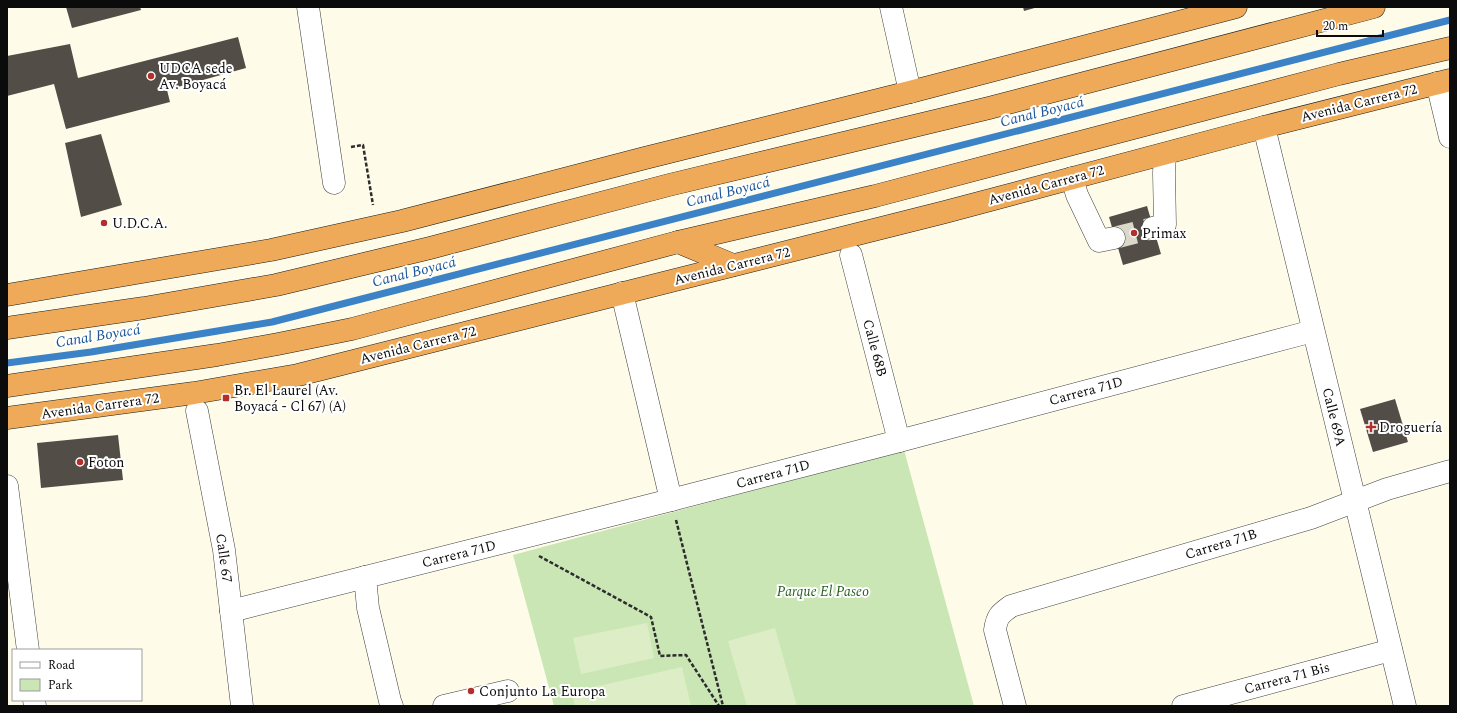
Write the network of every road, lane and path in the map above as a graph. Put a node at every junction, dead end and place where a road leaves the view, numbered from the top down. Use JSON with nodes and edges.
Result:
{"nodes":[{"id":1,"x":308,"y":7,"type":"edge"},
{"id":2,"x":891,"y":7,"type":"edge"},
{"id":3,"x":1236,"y":7,"type":"edge"},
{"id":4,"x":1374,"y":7,"type":"edge"},
{"id":5,"x":1450,"y":48,"type":"edge"},
{"id":6,"x":1446,"y":78,"type":"edge"},
{"id":7,"x":910,"y":92,"type":"junction"},
{"id":8,"x":1264,"y":127,"type":"junction"},
{"id":9,"x":1450,"y":137,"type":"edge"},
{"id":10,"x":329,"y":151,"type":"junction"},
{"id":11,"x":1165,"y":154,"type":"junction"},
{"id":12,"x":1072,"y":178,"type":"junction"},
{"id":13,"x":334,"y":184,"type":"dead end"},
{"id":14,"x":377,"y":227,"type":"junction"},
{"id":15,"x":1153,"y":228,"type":"tunnel mouth"},
{"id":16,"x":1114,"y":238,"type":"tunnel mouth"},
{"id":17,"x":678,"y":242,"type":"junction"},
{"id":18,"x":851,"y":255,"type":"dead end"},
{"id":19,"x":733,"y":265,"type":"junction"},
{"id":20,"x":622,"y":293,"type":"junction"},
{"id":21,"x":7,"y":295,"type":"edge"},
{"id":22,"x":7,"y":328,"type":"edge"},
{"id":23,"x":1313,"y":330,"type":"junction"},
{"id":24,"x":7,"y":386,"type":"edge"},
{"id":25,"x":197,"y":411,"type":"dead end"},
{"id":26,"x":7,"y":418,"type":"edge"},
{"id":27,"x":899,"y":441,"type":"junction"},
{"id":28,"x":1450,"y":471,"type":"edge"},
{"id":29,"x":7,"y":486,"type":"edge"},
{"id":30,"x":671,"y":500,"type":"junction"},
{"id":31,"x":1355,"y":501,"type":"junction"},
{"id":32,"x":511,"y":541,"type":"junction"},
{"id":33,"x":365,"y":577,"type":"junction"},
{"id":34,"x":231,"y":611,"type":"junction"},
{"id":35,"x":28,"y":649,"type":"edge"},
{"id":36,"x":1391,"y":650,"type":"junction"},
{"id":37,"x":508,"y":690,"type":"dead end"},
{"id":38,"x":242,"y":706,"type":"edge"},
{"id":39,"x":392,"y":706,"type":"edge"},
{"id":40,"x":444,"y":706,"type":"edge"},
{"id":41,"x":719,"y":706,"type":"edge"},
{"id":42,"x":723,"y":706,"type":"edge"},
{"id":43,"x":1016,"y":706,"type":"edge"},
{"id":44,"x":1183,"y":706,"type":"edge"},
{"id":45,"x":1404,"y":706,"type":"edge"}],
"edges":[{"from":1,"to":10,"type":"street"},
{"from":2,"to":7,"type":"street"},
{"from":3,"to":7,"type":"highway"},
{"from":4,"to":22,"type":"highway"},
{"from":5,"to":17,"type":"highway"},
{"from":6,"to":8,"type":"highway","name":"Avenida Carrera 72"},
{"from":6,"to":9,"type":"street"},
{"from":7,"to":14,"type":"highway"},
{"from":8,"to":11,"type":"highway","name":"Avenida Carrera 72"},
{"from":8,"to":23,"type":"street","name":"Calle 69A"},
{"from":10,"to":13,"type":"street"},
{"from":10,"to":14,"type":"path"},
{"from":11,"to":12,"type":"highway","name":"Avenida Carrera 72"},
{"from":11,"to":15,"type":"street"},
{"from":12,"to":16,"type":"street"},
{"from":12,"to":19,"type":"highway","name":"Avenida Carrera 72"},
{"from":14,"to":21,"type":"highway"},
{"from":17,"to":19,"type":"highway"},
{"from":17,"to":24,"type":"highway"},
{"from":18,"to":27,"type":"street","name":"Calle 68B"},
{"from":19,"to":20,"type":"highway","name":"Avenida Carrera 72"},
{"from":20,"to":26,"type":"highway","name":"Avenida Carrera 72"},
{"from":20,"to":30,"type":"street"},
{"from":23,"to":27,"type":"street","name":"Carrera 71D"},
{"from":23,"to":31,"type":"street","name":"Calle 69A"},
{"from":25,"to":34,"type":"street","name":"Calle 67"},
{"from":27,"to":30,"type":"street","name":"Carrera 71D"},
{"from":28,"to":31,"type":"street","name":"Carrera 71B"},
{"from":29,"to":35,"type":"street"},
{"from":30,"to":32,"type":"street","name":"Carrera 71D"},
{"from":30,"to":42,"type":"path"},
{"from":31,"to":36,"type":"street","name":"Calle 69A"},
{"from":31,"to":43,"type":"street","name":"Carrera 71B"},
{"from":32,"to":33,"type":"street","name":"Carrera 71D"},
{"from":32,"to":41,"type":"path"},
{"from":33,"to":34,"type":"street","name":"Carrera 71D"},
{"from":33,"to":39,"type":"street"},
{"from":34,"to":38,"type":"street","name":"Calle 67"},
{"from":36,"to":44,"type":"street","name":"Carrera 71 Bis"},
{"from":36,"to":45,"type":"street","name":"Calle 69A"},
{"from":37,"to":40,"type":"street"}]}
